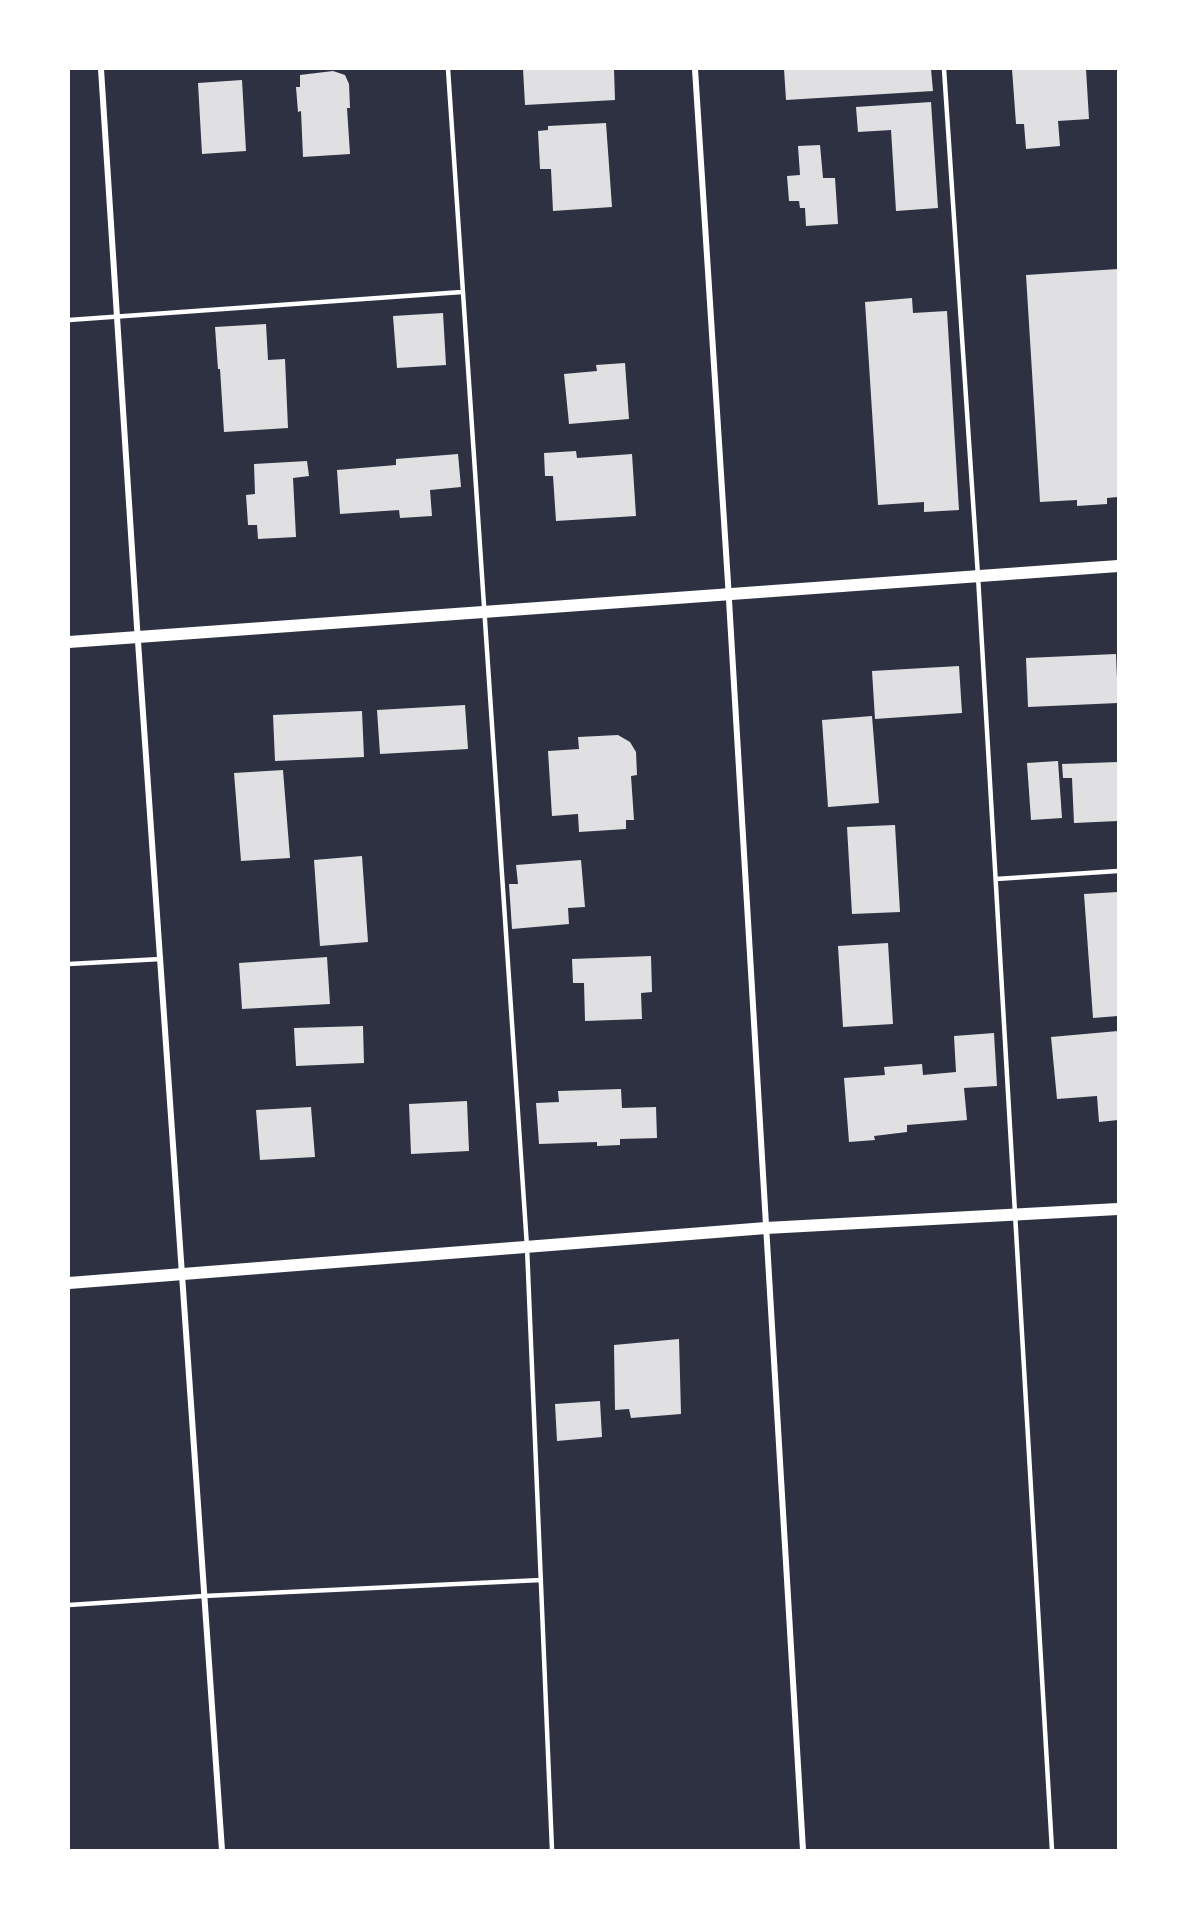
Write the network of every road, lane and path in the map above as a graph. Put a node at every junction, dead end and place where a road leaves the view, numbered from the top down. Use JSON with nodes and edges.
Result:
{"nodes":[{"id":1,"x":101,"y":69,"type":"edge"},
{"id":2,"x":448,"y":69,"type":"edge"},
{"id":3,"x":695,"y":69,"type":"edge"},
{"id":4,"x":944,"y":69,"type":"edge"},
{"id":5,"x":462,"y":292,"type":"junction"},
{"id":6,"x":118,"y":316,"type":"junction"},
{"id":7,"x":69,"y":320,"type":"edge"},
{"id":8,"x":1118,"y":566,"type":"edge"},
{"id":9,"x":978,"y":576,"type":"junction"},
{"id":10,"x":729,"y":594,"type":"junction"},
{"id":11,"x":484,"y":612,"type":"junction"},
{"id":12,"x":138,"y":637,"type":"junction"},
{"id":13,"x":69,"y":642,"type":"edge"},
{"id":14,"x":1118,"y":871,"type":"edge"},
{"id":15,"x":996,"y":879,"type":"junction"},
{"id":16,"x":161,"y":959,"type":"junction"},
{"id":17,"x":69,"y":964,"type":"edge"},
{"id":18,"x":1118,"y":1209,"type":"edge"},
{"id":19,"x":1015,"y":1215,"type":"junction"},
{"id":20,"x":766,"y":1228,"type":"junction"},
{"id":21,"x":527,"y":1247,"type":"junction"},
{"id":22,"x":182,"y":1275,"type":"junction"},
{"id":23,"x":69,"y":1283,"type":"edge"},
{"id":24,"x":541,"y":1580,"type":"junction"},
{"id":25,"x":204,"y":1596,"type":"junction"},
{"id":26,"x":69,"y":1605,"type":"edge"},
{"id":27,"x":222,"y":1850,"type":"edge"},
{"id":28,"x":552,"y":1850,"type":"edge"},
{"id":29,"x":803,"y":1850,"type":"edge"},
{"id":30,"x":1052,"y":1850,"type":"edge"}],
"edges":[{"from":1,"to":6,"type":"street"},
{"from":2,"to":5,"type":"lane"},
{"from":3,"to":10,"type":"street"},
{"from":4,"to":9,"type":"lane"},
{"from":5,"to":6,"type":"lane"},
{"from":5,"to":11,"type":"lane"},
{"from":6,"to":7,"type":"lane"},
{"from":6,"to":12,"type":"street"},
{"from":8,"to":9,"type":"main road"},
{"from":9,"to":10,"type":"main road"},
{"from":9,"to":15,"type":"lane"},
{"from":10,"to":11,"type":"main road"},
{"from":10,"to":20,"type":"street"},
{"from":11,"to":12,"type":"main road"},
{"from":11,"to":21,"type":"lane"},
{"from":12,"to":13,"type":"main road"},
{"from":12,"to":16,"type":"street"},
{"from":14,"to":15,"type":"lane"},
{"from":15,"to":19,"type":"lane"},
{"from":16,"to":17,"type":"lane"},
{"from":16,"to":22,"type":"street"},
{"from":18,"to":19,"type":"main road"},
{"from":19,"to":20,"type":"main road"},
{"from":19,"to":30,"type":"lane"},
{"from":20,"to":21,"type":"main road"},
{"from":20,"to":29,"type":"street"},
{"from":21,"to":22,"type":"main road"},
{"from":21,"to":24,"type":"lane"},
{"from":22,"to":23,"type":"main road"},
{"from":22,"to":25,"type":"street"},
{"from":24,"to":25,"type":"lane"},
{"from":24,"to":28,"type":"lane"},
{"from":25,"to":26,"type":"lane"},
{"from":25,"to":27,"type":"street"}]}
